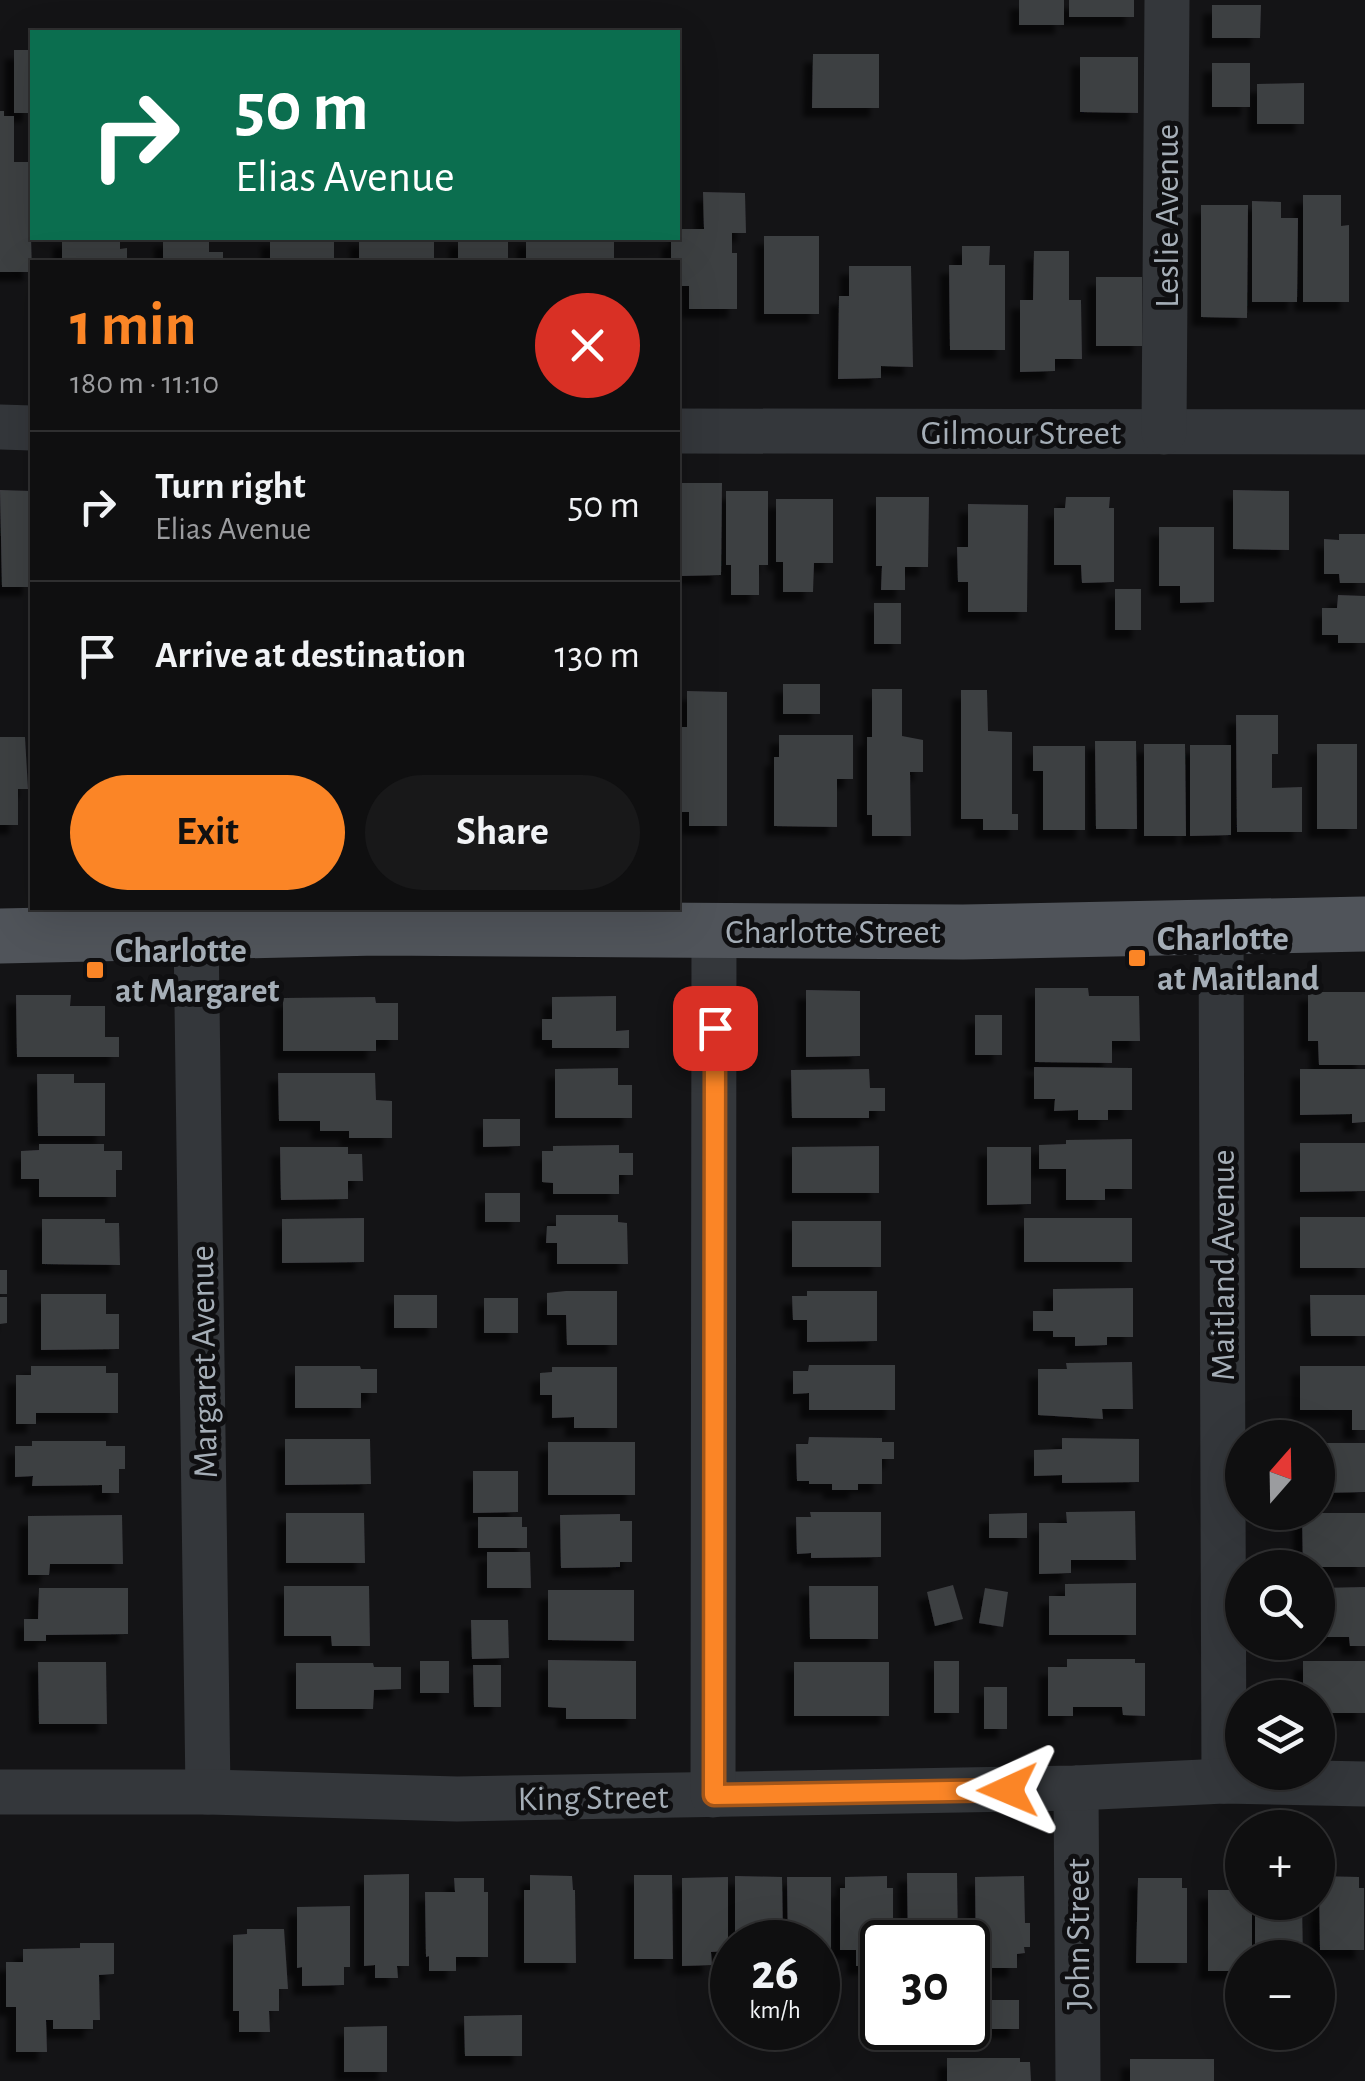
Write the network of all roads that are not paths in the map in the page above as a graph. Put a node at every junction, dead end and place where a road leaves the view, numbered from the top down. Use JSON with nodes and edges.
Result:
{"nodes":[{"id":1,"x":1168,"y":0,"type":"edge"},
{"id":2,"x":0,"y":428,"type":"edge"},
{"id":3,"x":30,"y":428,"type":"edge"},
{"id":4,"x":680,"y":431,"type":"edge"},
{"id":5,"x":1164,"y":432,"type":"junction"},
{"id":6,"x":1365,"y":432,"type":"edge"},
{"id":7,"x":378,"y":918,"type":"edge"},
{"id":8,"x":1365,"y":924,"type":"edge"},
{"id":9,"x":1221,"y":929,"type":"junction"},
{"id":10,"x":714,"y":931,"type":"junction"},
{"id":11,"x":196,"y":932,"type":"junction"},
{"id":12,"x":0,"y":936,"type":"edge"},
{"id":13,"x":1224,"y":1781,"type":"junction"},
{"id":14,"x":1365,"y":1784,"type":"edge"},
{"id":15,"x":1076,"y":1788,"type":"junction"},
{"id":16,"x":0,"y":1792,"type":"edge"},
{"id":17,"x":208,"y":1792,"type":"junction"},
{"id":18,"x":714,"y":1795,"type":"junction"},
{"id":19,"x":1078,"y":2081,"type":"edge"}],
"edges":[{"from":1,"to":5,"type":"street","name":"Leslie Avenue"},
{"from":2,"to":3,"type":"street"},
{"from":4,"to":5,"type":"street","name":"Gilmour Street"},
{"from":5,"to":6,"type":"street","name":"Gilmour Street"},
{"from":7,"to":10,"type":"main road","name":"Charlotte Street"},
{"from":7,"to":11,"type":"main road","name":"Charlotte Street"},
{"from":8,"to":9,"type":"main road","name":"Charlotte Street"},
{"from":9,"to":10,"type":"main road","name":"Charlotte Street"},
{"from":9,"to":13,"type":"street","name":"Maitland Avenue"},
{"from":10,"to":18,"type":"street"},
{"from":11,"to":12,"type":"main road","name":"Charlotte Street"},
{"from":11,"to":17,"type":"street","name":"Margaret Avenue"},
{"from":13,"to":14,"type":"street","name":"King Street"},
{"from":13,"to":15,"type":"street","name":"King Street"},
{"from":15,"to":18,"type":"street","name":"King Street"},
{"from":15,"to":19,"type":"street","name":"John Street"},
{"from":16,"to":17,"type":"street","name":"King Street"},
{"from":17,"to":18,"type":"street","name":"King Street"}]}
